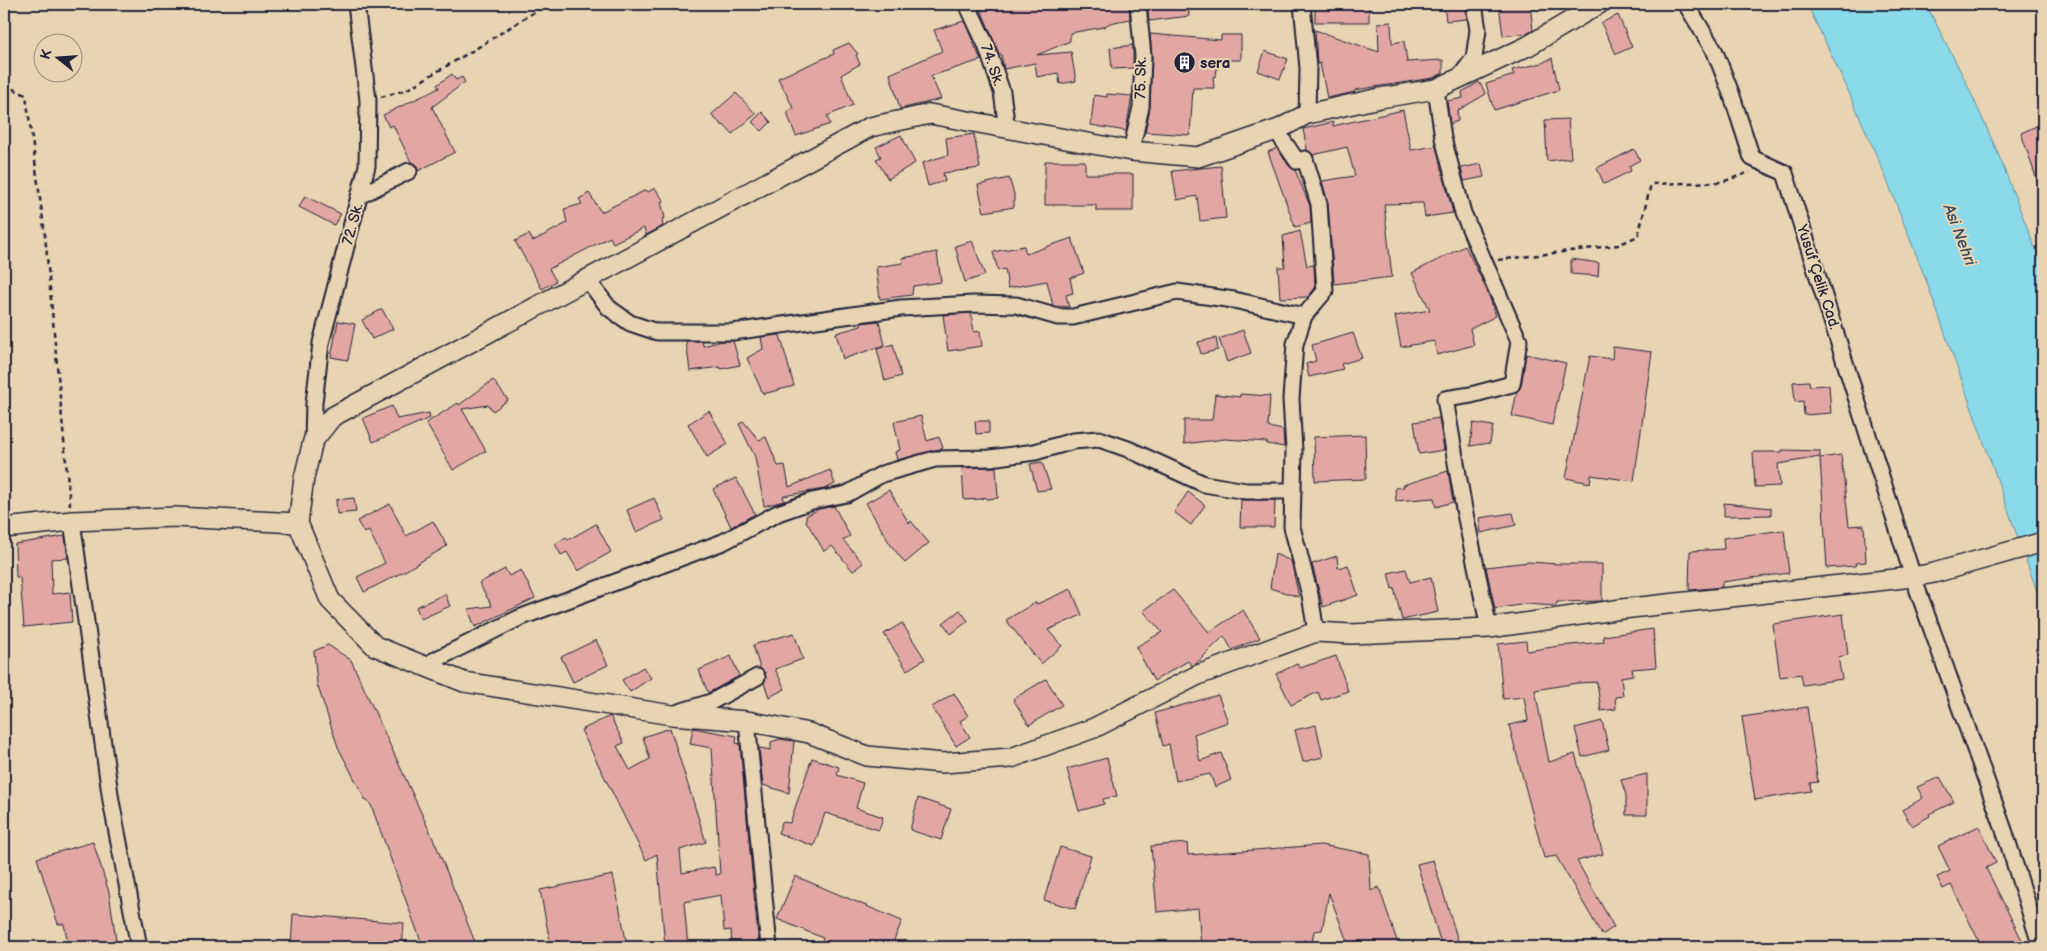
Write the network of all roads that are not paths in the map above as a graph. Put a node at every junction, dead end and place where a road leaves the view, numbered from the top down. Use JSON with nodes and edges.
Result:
{"nodes":[{"id":1,"x":356,"y":4,"type":"edge"},
{"id":2,"x":967,"y":4,"type":"edge"},
{"id":3,"x":1138,"y":4,"type":"edge"},
{"id":4,"x":1302,"y":4,"type":"edge"},
{"id":5,"x":1474,"y":4,"type":"edge"},
{"id":6,"x":1599,"y":4,"type":"edge"},
{"id":7,"x":1686,"y":4,"type":"edge"},
{"id":8,"x":1460,"y":78,"type":"junction"},
{"id":9,"x":1436,"y":90,"type":"junction"},
{"id":10,"x":1307,"y":114,"type":"junction"},
{"id":11,"x":1007,"y":129,"type":"junction"},
{"id":12,"x":1279,"y":129,"type":"junction"},
{"id":13,"x":1132,"y":151,"type":"junction"},
{"id":14,"x":409,"y":171,"type":"dead end"},
{"id":15,"x":361,"y":195,"type":"junction"},
{"id":16,"x":586,"y":278,"type":"junction"},
{"id":17,"x":1304,"y":316,"type":"junction"},
{"id":18,"x":313,"y":441,"type":"junction"},
{"id":19,"x":1293,"y":491,"type":"junction"},
{"id":20,"x":72,"y":521,"type":"junction"},
{"id":21,"x":298,"y":523,"type":"junction"},
{"id":22,"x":4,"y":528,"type":"edge"},
{"id":23,"x":2043,"y":542,"type":"edge"},
{"id":24,"x":1912,"y":576,"type":"junction"},
{"id":25,"x":1489,"y":628,"type":"junction"},
{"id":26,"x":1316,"y":632,"type":"junction"},
{"id":27,"x":428,"y":667,"type":"junction"},
{"id":28,"x":757,"y":677,"type":"dead end"},
{"id":29,"x":672,"y":715,"type":"junction"},
{"id":30,"x":747,"y":721,"type":"junction"},
{"id":31,"x":139,"y":947,"type":"edge"},
{"id":32,"x":769,"y":947,"type":"edge"},
{"id":33,"x":2041,"y":947,"type":"edge"}],
"edges":[{"from":1,"to":15,"type":"street","name":"72. Sk."},
{"from":2,"to":11,"type":"street","name":"74. Sk."},
{"from":3,"to":13,"type":"street","name":"75. Sk."},
{"from":4,"to":10,"type":"street"},
{"from":5,"to":8,"type":"street"},
{"from":6,"to":8,"type":"street"},
{"from":7,"to":24,"type":"street","name":"Yusuf Çelik Cad."},
{"from":8,"to":9,"type":"street"},
{"from":9,"to":10,"type":"street"},
{"from":9,"to":25,"type":"street"},
{"from":10,"to":12,"type":"street"},
{"from":11,"to":13,"type":"street"},
{"from":11,"to":16,"type":"street"},
{"from":12,"to":13,"type":"street"},
{"from":12,"to":17,"type":"street"},
{"from":14,"to":15,"type":"street"},
{"from":15,"to":18,"type":"street","name":"72. Sk."},
{"from":16,"to":17,"type":"street"},
{"from":16,"to":18,"type":"street"},
{"from":17,"to":19,"type":"street"},
{"from":18,"to":21,"type":"street"},
{"from":19,"to":26,"type":"street"},
{"from":19,"to":27,"type":"street"},
{"from":20,"to":21,"type":"street"},
{"from":20,"to":22,"type":"street"},
{"from":20,"to":31,"type":"street"},
{"from":21,"to":27,"type":"street"},
{"from":23,"to":24,"type":"street"},
{"from":24,"to":25,"type":"street"},
{"from":24,"to":33,"type":"street","name":"Yusuf Çelik Cad."},
{"from":25,"to":26,"type":"street"},
{"from":26,"to":30,"type":"street"},
{"from":27,"to":29,"type":"street"},
{"from":28,"to":29,"type":"street"},
{"from":29,"to":30,"type":"street"},
{"from":30,"to":32,"type":"street"}]}
